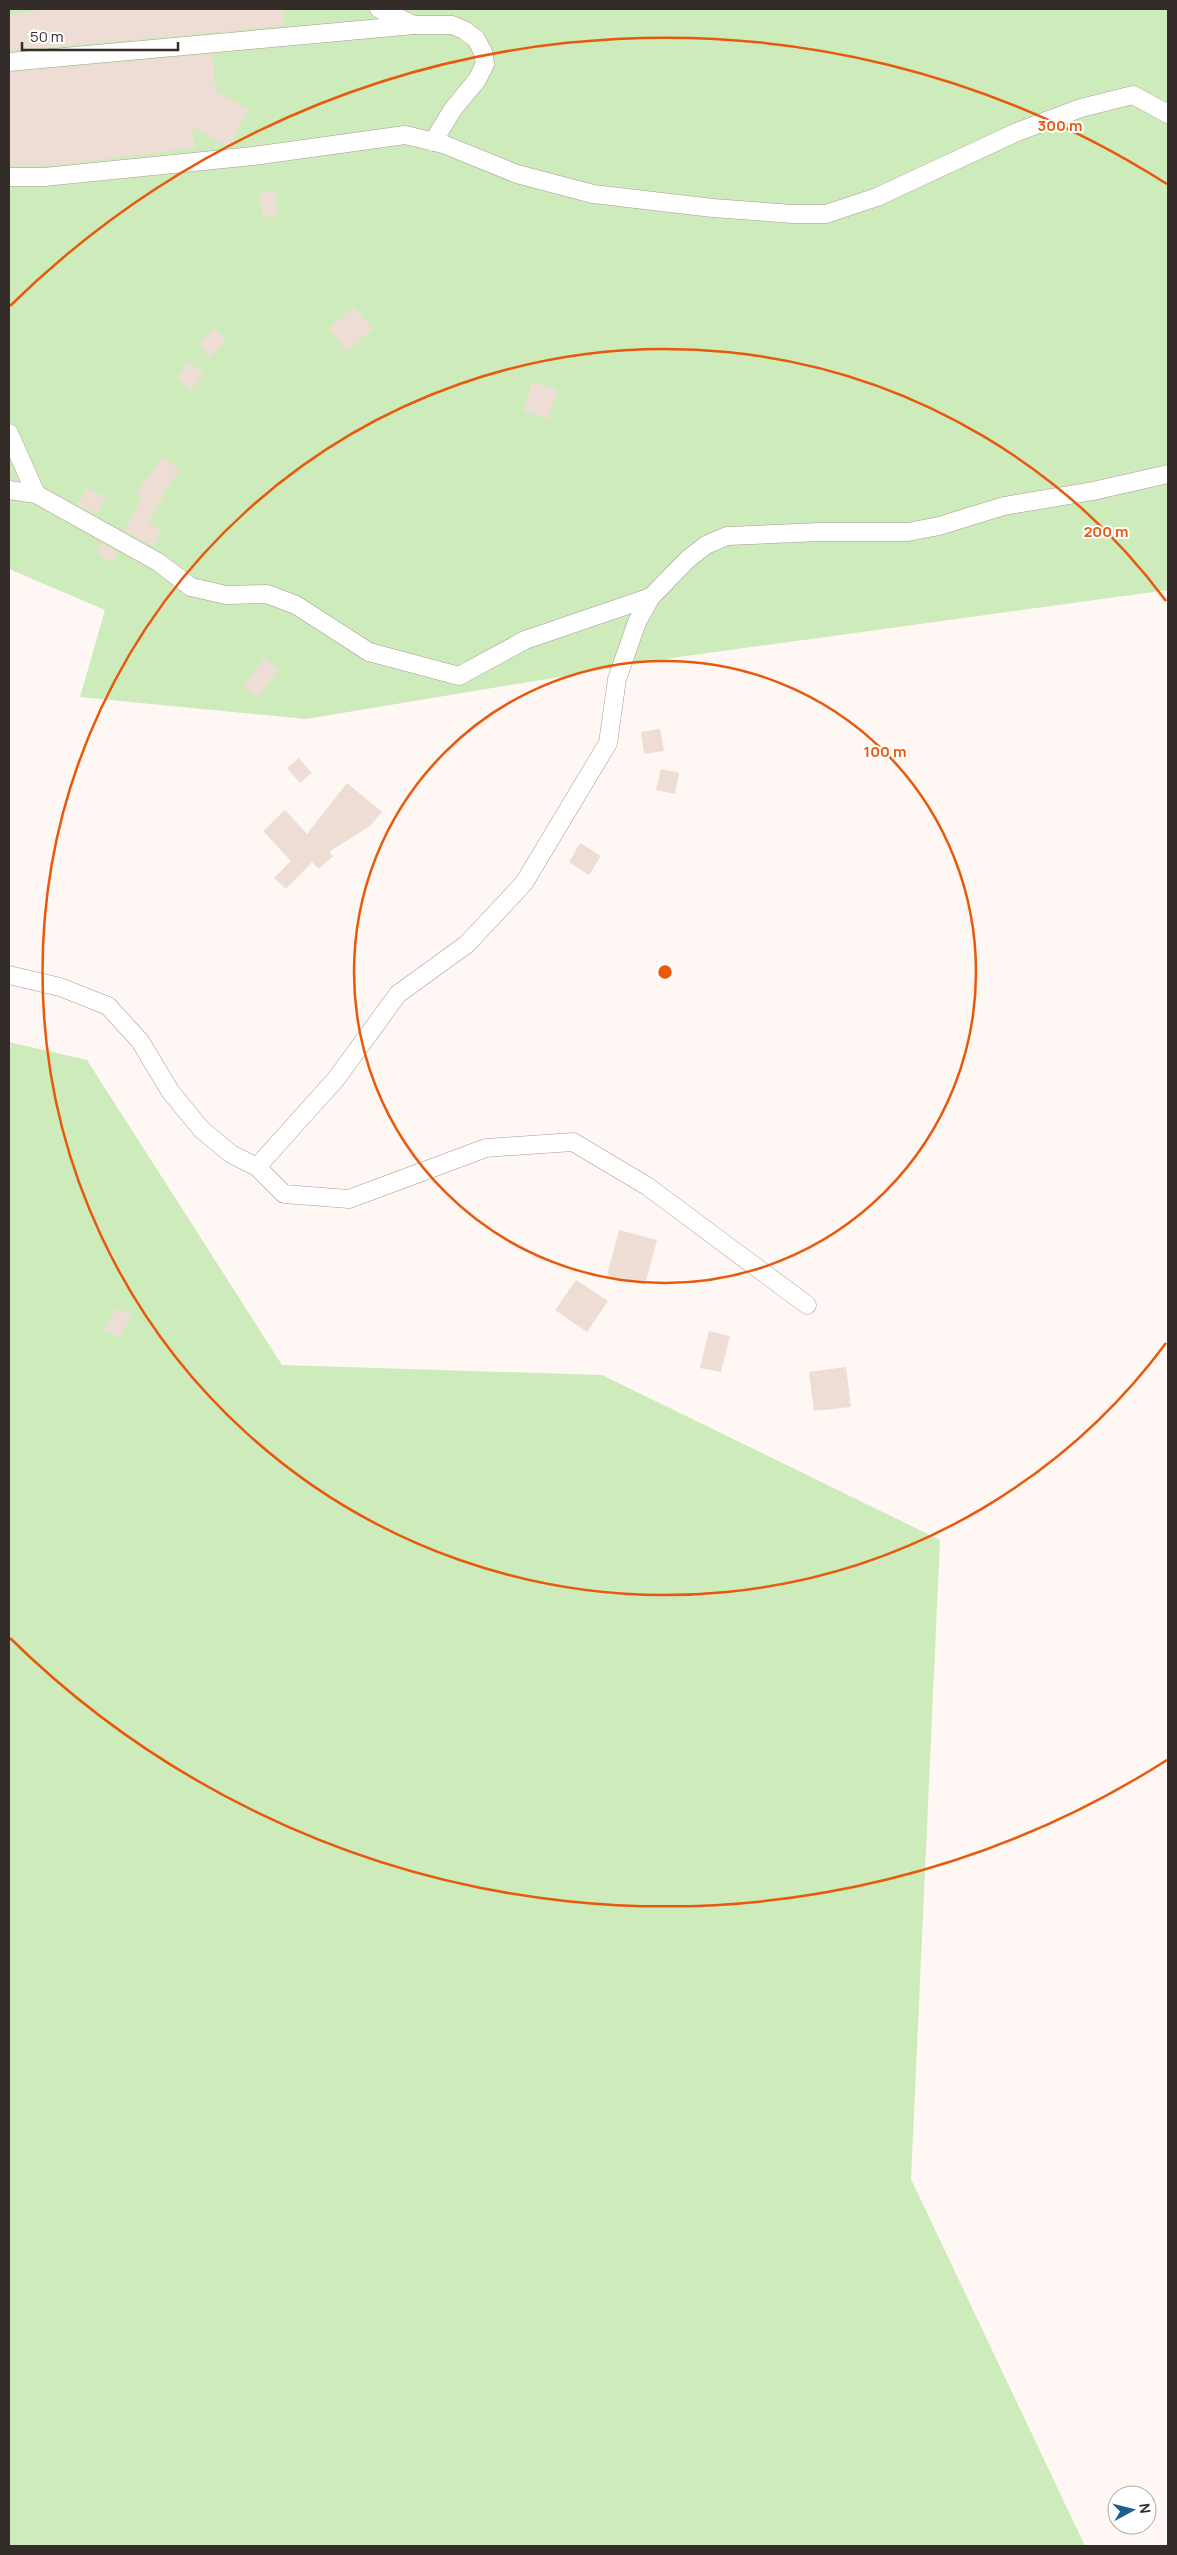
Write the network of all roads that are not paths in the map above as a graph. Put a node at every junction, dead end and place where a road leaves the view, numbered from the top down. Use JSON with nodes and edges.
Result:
{"nodes":[{"id":1,"x":378,"y":9,"type":"edge"},
{"id":2,"x":414,"y":25,"type":"junction"},
{"id":3,"x":9,"y":62,"type":"edge"},
{"id":4,"x":1168,"y":114,"type":"edge"},
{"id":5,"x":433,"y":142,"type":"junction"},
{"id":6,"x":9,"y":177,"type":"edge"},
{"id":7,"x":9,"y":433,"type":"edge"},
{"id":8,"x":1168,"y":474,"type":"edge"},
{"id":9,"x":9,"y":490,"type":"edge"},
{"id":10,"x":36,"y":494,"type":"junction"},
{"id":11,"x":651,"y":597,"type":"junction"},
{"id":12,"x":9,"y":975,"type":"edge"},
{"id":13,"x":257,"y":1167,"type":"junction"},
{"id":14,"x":807,"y":1305,"type":"dead end"}],
"edges":[{"from":1,"to":2,"type":"street"},
{"from":2,"to":3,"type":"street"},
{"from":2,"to":5,"type":"street"},
{"from":4,"to":5,"type":"street"},
{"from":5,"to":6,"type":"street"},
{"from":7,"to":10,"type":"street"},
{"from":8,"to":11,"type":"street"},
{"from":9,"to":10,"type":"street"},
{"from":10,"to":11,"type":"street"},
{"from":11,"to":13,"type":"street"},
{"from":12,"to":13,"type":"street"},
{"from":13,"to":14,"type":"street"}]}
